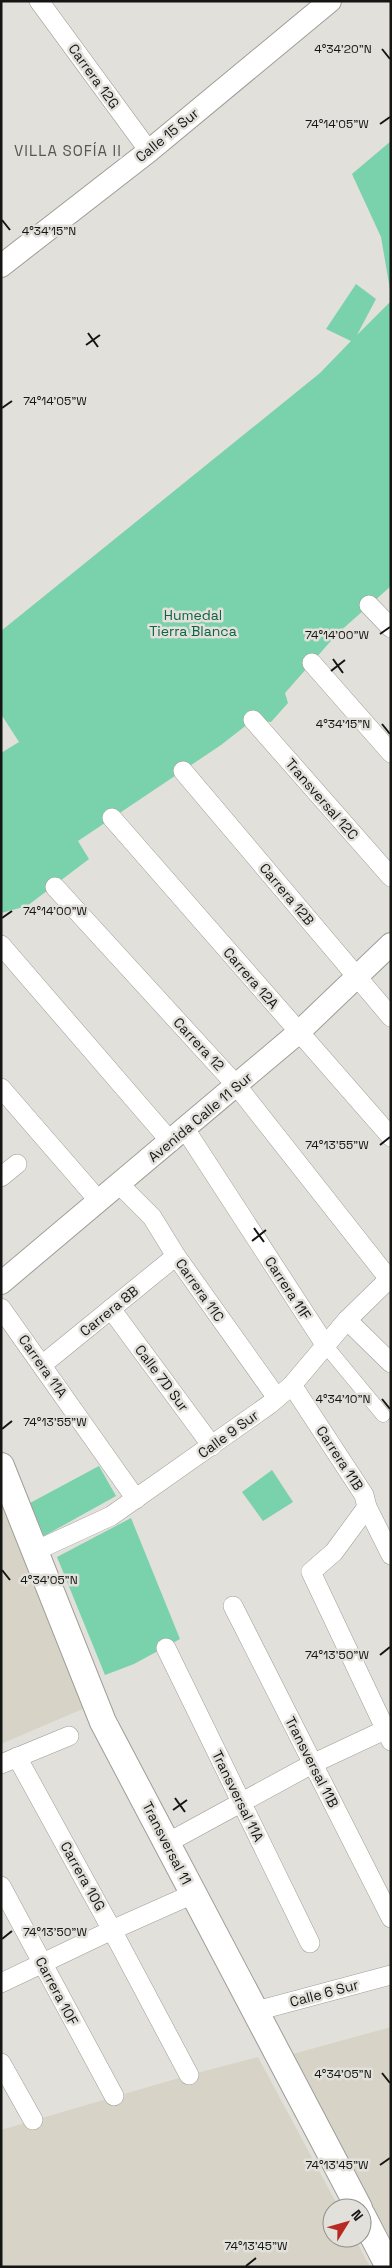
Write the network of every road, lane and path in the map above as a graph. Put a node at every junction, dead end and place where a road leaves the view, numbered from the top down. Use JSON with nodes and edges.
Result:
{"nodes":[{"id":1,"x":39,"y":1,"type":"edge"},
{"id":2,"x":330,"y":1,"type":"edge"},
{"id":3,"x":149,"y":151,"type":"junction"},
{"id":4,"x":1,"y":266,"type":"edge"},
{"id":5,"x":369,"y":605,"type":"dead end"},
{"id":6,"x":391,"y":628,"type":"edge"},
{"id":7,"x":312,"y":663,"type":"dead end"},
{"id":8,"x":253,"y":720,"type":"dead end"},
{"id":9,"x":391,"y":754,"type":"edge"},
{"id":10,"x":183,"y":771,"type":"dead end"},
{"id":11,"x":112,"y":818,"type":"dead end"},
{"id":12,"x":391,"y":877,"type":"edge"},
{"id":13,"x":55,"y":887,"type":"dead end"},
{"id":14,"x":391,"y":944,"type":"edge"},
{"id":15,"x":1,"y":945,"type":"edge"},
{"id":16,"x":358,"y":976,"type":"junction"},
{"id":17,"x":391,"y":1017,"type":"edge"},
{"id":18,"x":299,"y":1032,"type":"junction"},
{"id":19,"x":237,"y":1086,"type":"junction"},
{"id":20,"x":1,"y":1088,"type":"edge"},
{"id":21,"x":178,"y":1136,"type":"junction"},
{"id":22,"x":391,"y":1137,"type":"edge"},
{"id":23,"x":17,"y":1164,"type":"dead end"},
{"id":24,"x":1,"y":1177,"type":"edge"},
{"id":25,"x":120,"y":1185,"type":"junction"},
{"id":26,"x":99,"y":1201,"type":"junction"},
{"id":27,"x":176,"y":1256,"type":"junction"},
{"id":28,"x":4,"y":1275,"type":"edge"},
{"id":29,"x":390,"y":1278,"type":"edge"},
{"id":30,"x":1,"y":1308,"type":"edge"},
{"id":31,"x":111,"y":1310,"type":"junction"},
{"id":32,"x":347,"y":1320,"type":"junction"},
{"id":33,"x":326,"y":1346,"type":"junction"},
{"id":34,"x":391,"y":1363,"type":"edge"},
{"id":35,"x":42,"y":1365,"type":"junction"},
{"id":36,"x":292,"y":1385,"type":"junction"},
{"id":37,"x":277,"y":1398,"type":"junction"},
{"id":38,"x":383,"y":1415,"type":"dead end"},
{"id":39,"x":212,"y":1446,"type":"junction"},
{"id":40,"x":1,"y":1466,"type":"edge"},
{"id":41,"x":136,"y":1499,"type":"junction"},
{"id":42,"x":367,"y":1508,"type":"junction"},
{"id":43,"x":35,"y":1551,"type":"junction"},
{"id":44,"x":391,"y":1555,"type":"edge"},
{"id":45,"x":233,"y":1606,"type":"dead end"},
{"id":46,"x":166,"y":1648,"type":"dead end"},
{"id":47,"x":389,"y":1732,"type":"edge"},
{"id":48,"x":69,"y":1736,"type":"dead end"},
{"id":49,"x":9,"y":1760,"type":"edge"},
{"id":50,"x":312,"y":1764,"type":"junction"},
{"id":51,"x":241,"y":1802,"type":"junction"},
{"id":52,"x":167,"y":1843,"type":"junction"},
{"id":53,"x":1,"y":1886,"type":"edge"},
{"id":54,"x":194,"y":1894,"type":"junction"},
{"id":55,"x":391,"y":1918,"type":"edge"},
{"id":56,"x":112,"y":1930,"type":"junction"},
{"id":57,"x":310,"y":1944,"type":"dead end"},
{"id":58,"x":43,"y":1965,"type":"junction"},
{"id":59,"x":391,"y":1975,"type":"edge"},
{"id":60,"x":1,"y":1983,"type":"edge"},
{"id":61,"x":256,"y":2011,"type":"junction"},
{"id":62,"x":1,"y":2063,"type":"edge"},
{"id":63,"x":188,"y":2075,"type":"dead end"},
{"id":64,"x":114,"y":2096,"type":"dead end"},
{"id":65,"x":33,"y":2120,"type":"dead end"},
{"id":66,"x":353,"y":2198,"type":"edge"},
{"id":67,"x":372,"y":2234,"type":"edge"},
{"id":68,"x":389,"y":2267,"type":"edge"}],
"edges":[{"from":1,"to":3,"type":"street","name":"Carrera 12G"},
{"from":2,"to":3,"type":"street","name":"Calle 15 Sur"},
{"from":3,"to":4,"type":"street","name":"Calle 15 Sur"},
{"from":5,"to":6,"type":"street"},
{"from":7,"to":9,"type":"street"},
{"from":8,"to":12,"type":"street","name":"Transversal 12C"},
{"from":10,"to":16,"type":"street","name":"Carrera 12B"},
{"from":11,"to":18,"type":"street","name":"Carrera 12A"},
{"from":13,"to":19,"type":"street","name":"Carrera 12"},
{"from":14,"to":16,"type":"street","name":"Avenida Calle 11 Sur"},
{"from":15,"to":21,"type":"street","name":"Carrera 11F"},
{"from":16,"to":17,"type":"street","name":"Carrera 12B"},
{"from":16,"to":18,"type":"street","name":"Avenida Calle 11 Sur"},
{"from":18,"to":19,"type":"street","name":"Avenida Calle 11 Sur"},
{"from":18,"to":22,"type":"street","name":"Carrera 12A"},
{"from":19,"to":21,"type":"street","name":"Avenida Calle 11 Sur"},
{"from":19,"to":29,"type":"street","name":"Carrera 12"},
{"from":20,"to":26,"type":"street"},
{"from":21,"to":25,"type":"street","name":"Avenida Calle 11 Sur"},
{"from":21,"to":33,"type":"street","name":"Carrera 11F"},
{"from":23,"to":24,"type":"street"},
{"from":25,"to":26,"type":"street","name":"Avenida Calle 11 Sur"},
{"from":25,"to":27,"type":"street","name":"Carrera 11C"},
{"from":26,"to":28,"type":"street","name":"Avenida Calle 11 Sur"},
{"from":27,"to":31,"type":"street","name":"Carrera 8B"},
{"from":27,"to":37,"type":"street","name":"Carrera 11C"},
{"from":29,"to":32,"type":"street","name":"Calle 9 Sur"},
{"from":30,"to":35,"type":"street","name":"Carrera 11A"},
{"from":31,"to":35,"type":"street","name":"Carrera 8B"},
{"from":31,"to":39,"type":"street","name":"Calle 7D Sur"},
{"from":32,"to":33,"type":"street","name":"Calle 9 Sur"},
{"from":32,"to":34,"type":"street"},
{"from":33,"to":36,"type":"street","name":"Calle 9 Sur"},
{"from":33,"to":38,"type":"street","name":"Carrera 11F"},
{"from":35,"to":41,"type":"street","name":"Carrera 11A"},
{"from":36,"to":37,"type":"street","name":"Calle 9 Sur"},
{"from":36,"to":42,"type":"street","name":"Carrera 11B"},
{"from":37,"to":39,"type":"street","name":"Calle 9 Sur"},
{"from":39,"to":41,"type":"street","name":"Calle 9 Sur"},
{"from":40,"to":43,"type":"main road","name":"Transversal 11"},
{"from":41,"to":43,"type":"street","name":"Calle 9 Sur"},
{"from":42,"to":44,"type":"street","name":"Carrera 11B"},
{"from":42,"to":47,"type":"street"},
{"from":43,"to":52,"type":"main road","name":"Transversal 11"},
{"from":45,"to":50,"type":"street","name":"Transversal 11B"},
{"from":46,"to":51,"type":"street","name":"Transversal 11A"},
{"from":47,"to":50,"type":"street"},
{"from":48,"to":49,"type":"street"},
{"from":49,"to":56,"type":"street","name":"Carrera 10G"},
{"from":50,"to":51,"type":"street"},
{"from":50,"to":55,"type":"street","name":"Transversal 11B"},
{"from":51,"to":52,"type":"street"},
{"from":51,"to":57,"type":"street","name":"Transversal 11A"},
{"from":52,"to":54,"type":"main road","name":"Transversal 11"},
{"from":53,"to":58,"type":"street","name":"Carrera 10F"},
{"from":54,"to":56,"type":"street"},
{"from":54,"to":61,"type":"main road","name":"Transversal 11"},
{"from":56,"to":58,"type":"street"},
{"from":56,"to":63,"type":"street","name":"Carrera 10G"},
{"from":58,"to":60,"type":"street"},
{"from":58,"to":64,"type":"street","name":"Carrera 10F"},
{"from":59,"to":61,"type":"street","name":"Calle 6 Sur"},
{"from":61,"to":66,"type":"main road","name":"Transversal 11"},
{"from":62,"to":65,"type":"street"},
{"from":67,"to":68,"type":"main road"}]}
